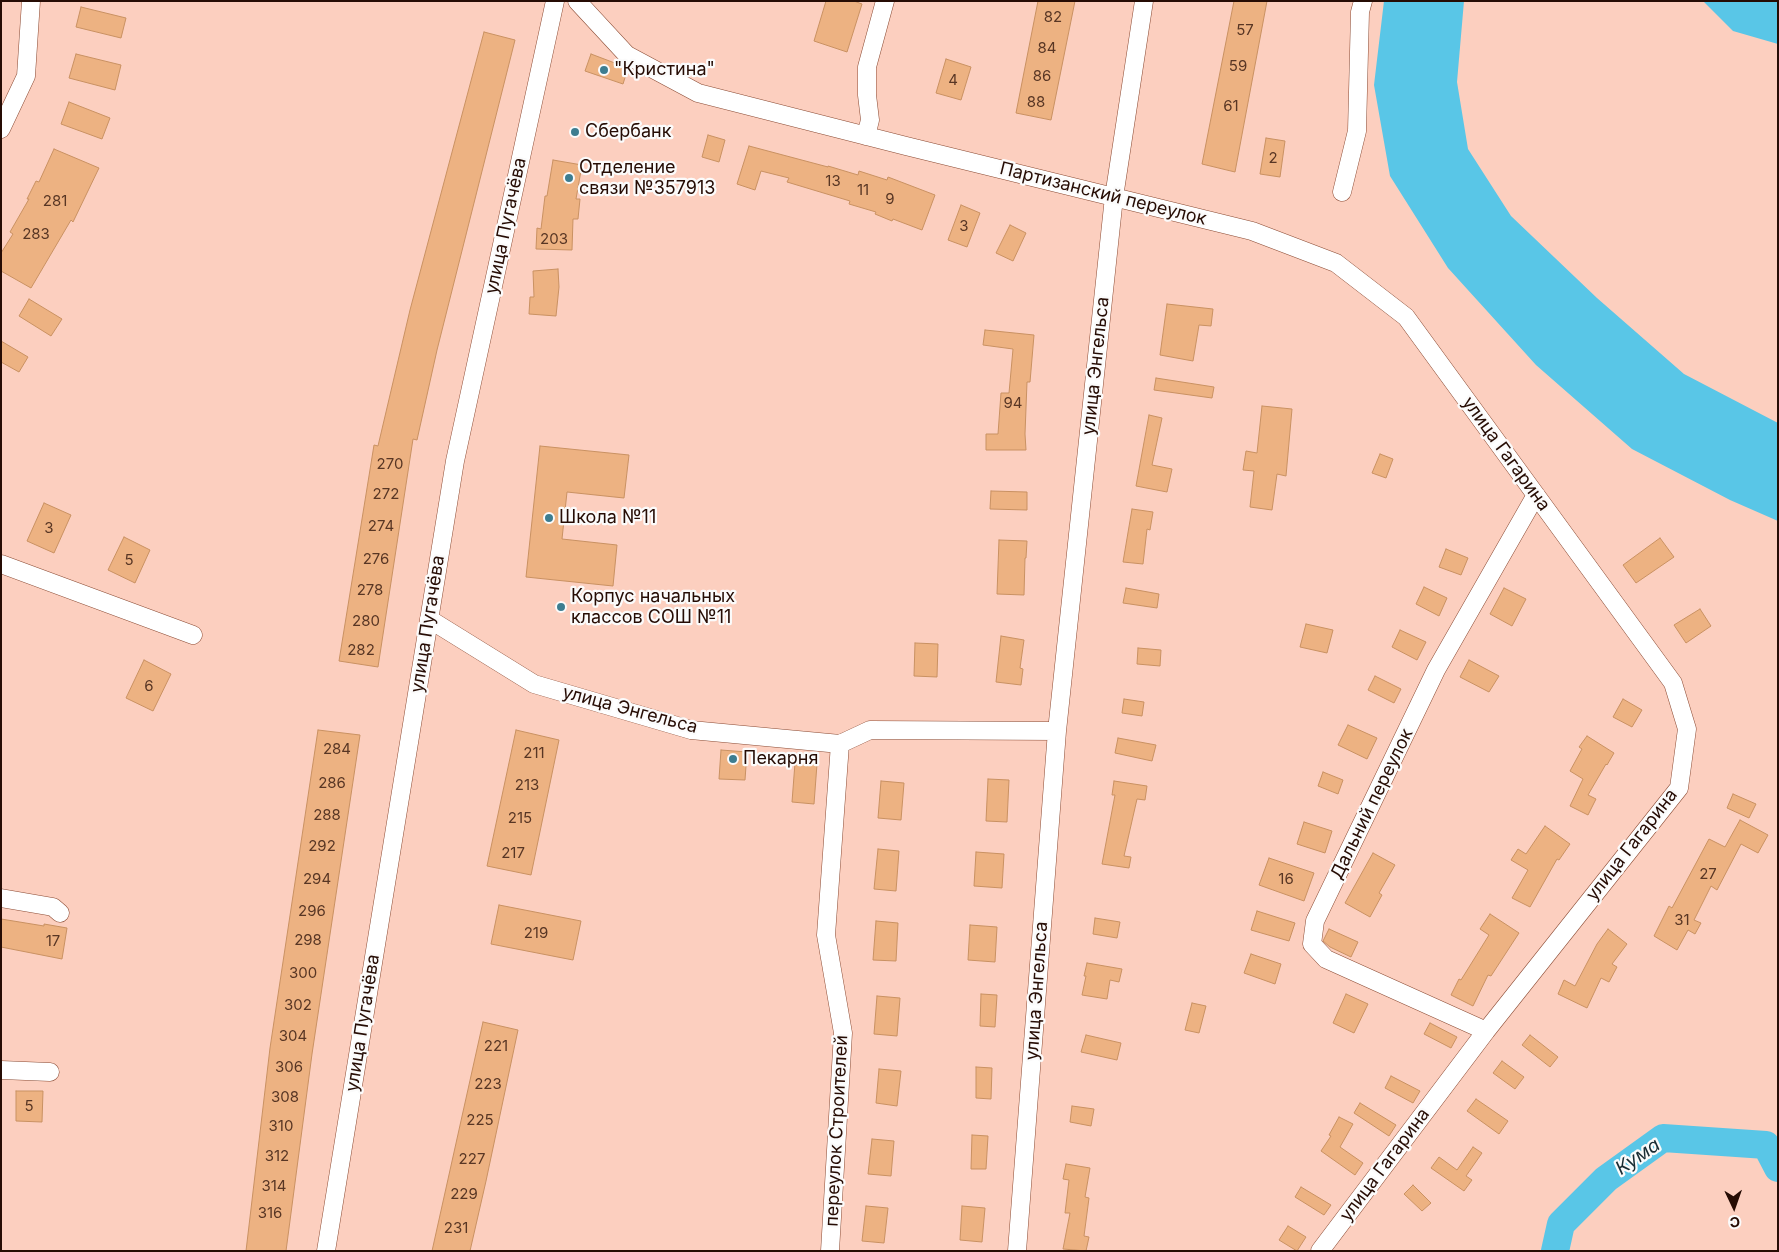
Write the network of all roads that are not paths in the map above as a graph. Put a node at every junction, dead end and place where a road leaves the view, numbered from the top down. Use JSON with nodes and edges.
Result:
{"nodes":[{"id":1,"x":31,"y":1,"type":"edge"},
{"id":2,"x":556,"y":1,"type":"edge"},
{"id":3,"x":578,"y":1,"type":"edge"},
{"id":4,"x":885,"y":1,"type":"edge"},
{"id":5,"x":1144,"y":1,"type":"edge"},
{"id":6,"x":1363,"y":1,"type":"edge"},
{"id":7,"x":1,"y":129,"type":"edge"},
{"id":8,"x":866,"y":136,"type":"junction"},
{"id":9,"x":1342,"y":192,"type":"dead end"},
{"id":10,"x":1114,"y":197,"type":"junction"},
{"id":11,"x":1336,"y":263,"type":"joint"},
{"id":12,"x":1536,"y":495,"type":"junction"},
{"id":13,"x":1,"y":564,"type":"edge"},
{"id":14,"x":429,"y":619,"type":"junction"},
{"id":15,"x":193,"y":635,"type":"dead end"},
{"id":16,"x":1057,"y":731,"type":"junction"},
{"id":17,"x":840,"y":744,"type":"junction"},
{"id":18,"x":1,"y":898,"type":"edge"},
{"id":19,"x":60,"y":913,"type":"dead end"},
{"id":20,"x":1486,"y":1031,"type":"junction"},
{"id":21,"x":1,"y":1070,"type":"edge"},
{"id":22,"x":50,"y":1072,"type":"dead end"},
{"id":23,"x":326,"y":1251,"type":"edge"},
{"id":24,"x":830,"y":1251,"type":"edge"},
{"id":25,"x":1017,"y":1251,"type":"edge"},
{"id":26,"x":1320,"y":1251,"type":"edge"}],
"edges":[{"from":1,"to":7,"type":"street"},
{"from":2,"to":14,"type":"street","name":"улица Пугачёва"},
{"from":3,"to":8,"type":"street","name":"Партизанский переулок"},
{"from":4,"to":8,"type":"street"},
{"from":5,"to":10,"type":"street","name":"улица Энгельса"},
{"from":6,"to":9,"type":"street"},
{"from":8,"to":10,"type":"street","name":"Партизанский переулок"},
{"from":10,"to":11,"type":"street","name":"Партизанский переулок"},
{"from":10,"to":16,"type":"street","name":"улица Энгельса"},
{"from":11,"to":12,"type":"street","name":"улица Гагарина"},
{"from":12,"to":20,"type":"street","name":"улица Гагарина"},
{"from":12,"to":20,"type":"street","name":"Дальний переулок"},
{"from":13,"to":15,"type":"street"},
{"from":14,"to":17,"type":"street","name":"улица Энгельса"},
{"from":14,"to":23,"type":"street","name":"улица Пугачёва"},
{"from":16,"to":17,"type":"street"},
{"from":16,"to":25,"type":"street","name":"улица Энгельса"},
{"from":17,"to":24,"type":"street","name":"переулок Строителей"},
{"from":18,"to":19,"type":"street"},
{"from":20,"to":26,"type":"street","name":"улица Гагарина"},
{"from":21,"to":22,"type":"street"}]}
